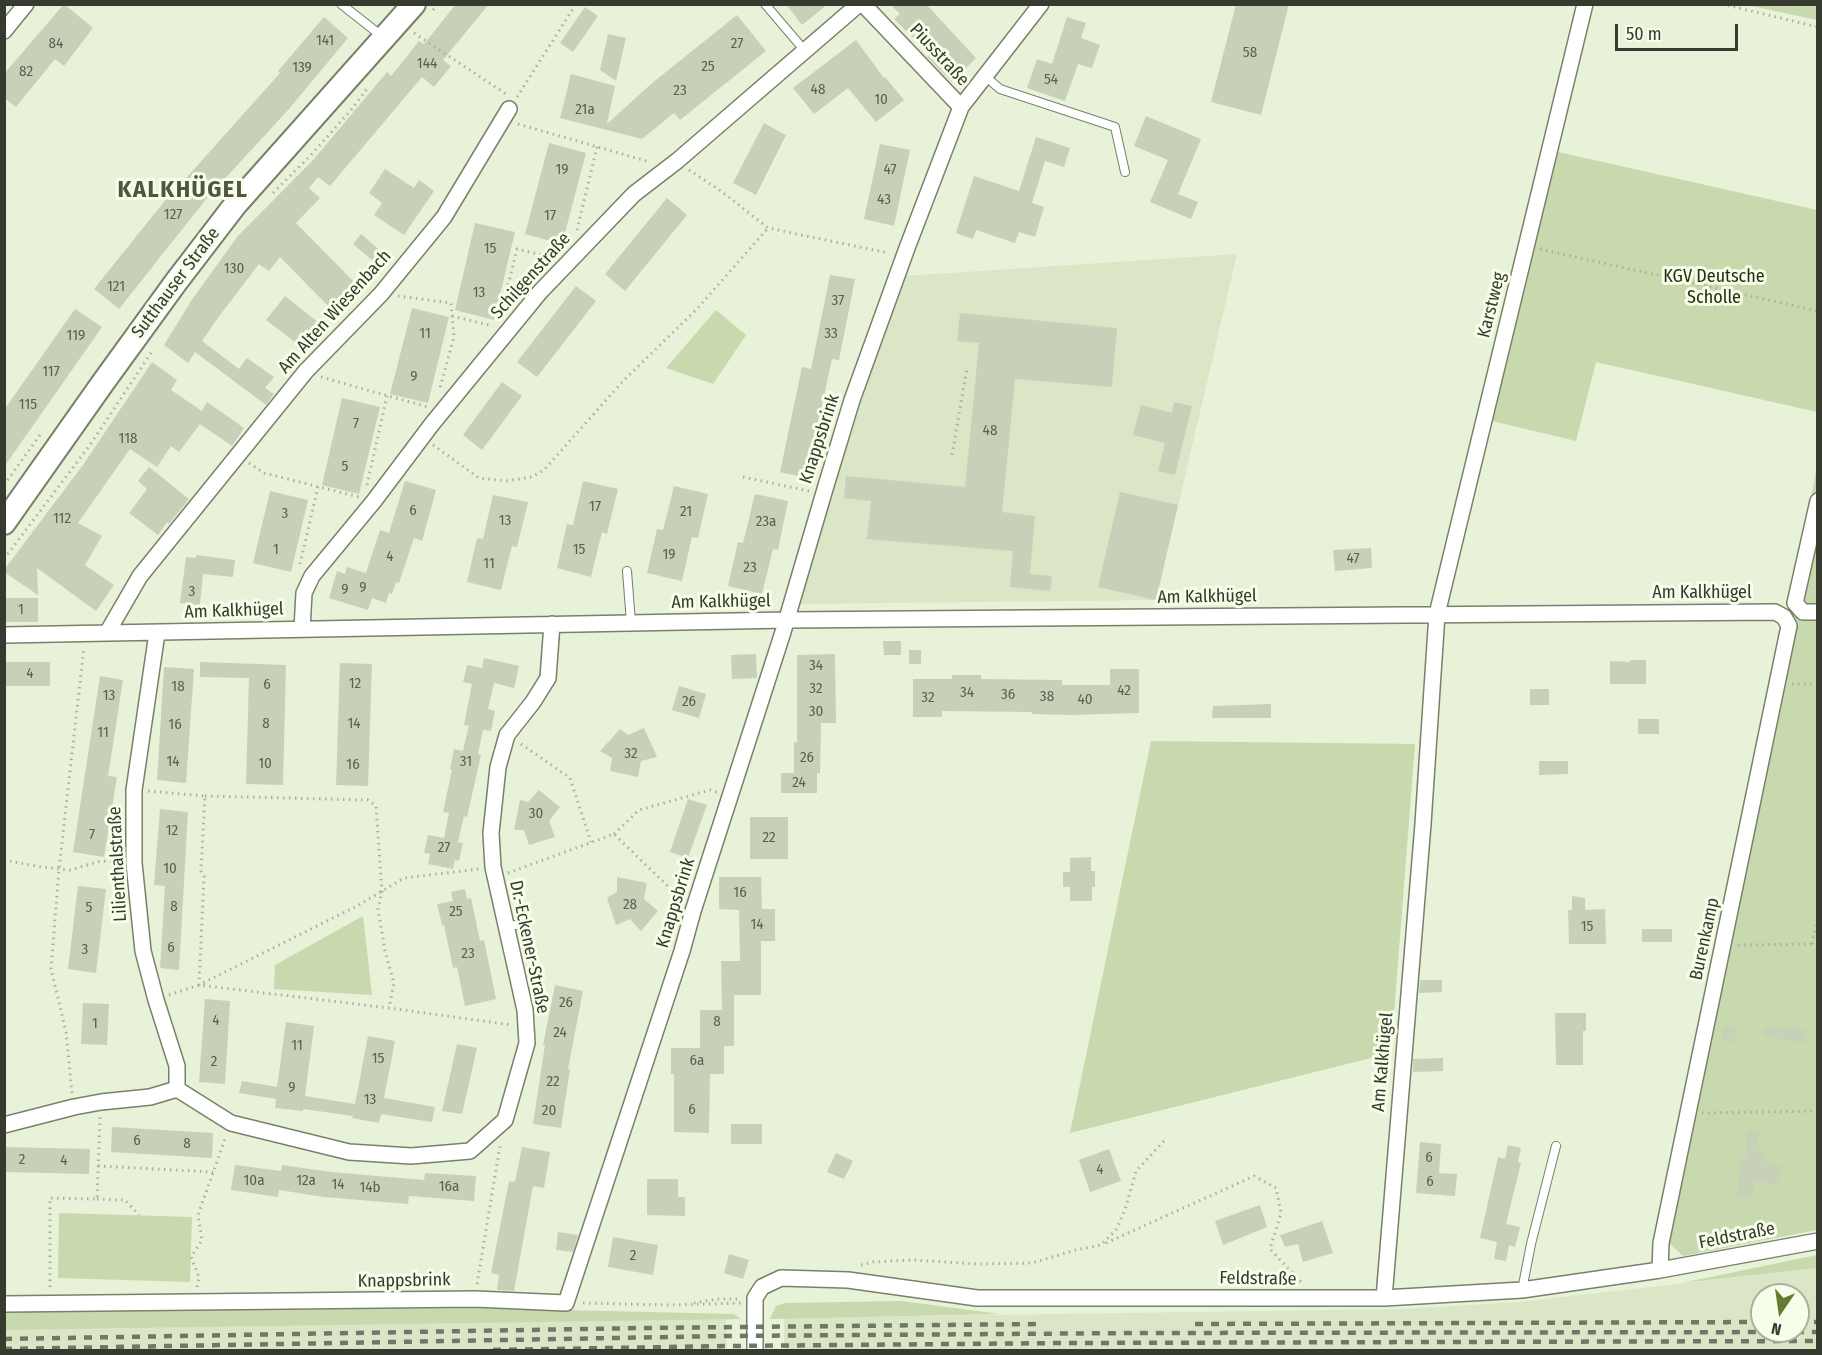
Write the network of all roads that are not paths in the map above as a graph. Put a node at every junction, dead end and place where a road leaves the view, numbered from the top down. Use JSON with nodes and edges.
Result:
{"nodes":[{"id":1,"x":26,"y":4,"type":"edge"},
{"id":2,"x":341,"y":4,"type":"edge"},
{"id":3,"x":765,"y":4,"type":"edge"},
{"id":4,"x":861,"y":4,"type":"edge"},
{"id":5,"x":1041,"y":4,"type":"edge"},
{"id":6,"x":1585,"y":4,"type":"edge"},
{"id":7,"x":422,"y":14,"type":"edge"},
{"id":8,"x":4,"y":32,"type":"edge"},
{"id":9,"x":384,"y":38,"type":"junction"},
{"id":10,"x":805,"y":51,"type":"junction"},
{"id":11,"x":985,"y":76,"type":"junction"},
{"id":12,"x":961,"y":107,"type":"junction"},
{"id":13,"x":506,"y":115,"type":"road end"},
{"id":14,"x":1125,"y":172,"type":"dead end"},
{"id":15,"x":1818,"y":501,"type":"edge"},
{"id":16,"x":4,"y":523,"type":"edge"},
{"id":17,"x":627,"y":570,"type":"dead end"},
{"id":18,"x":1818,"y":612,"type":"edge"},
{"id":19,"x":1437,"y":614,"type":"junction"},
{"id":20,"x":1784,"y":617,"type":"joint"},
{"id":21,"x":787,"y":620,"type":"junction"},
{"id":22,"x":631,"y":623,"type":"junction"},
{"id":23,"x":552,"y":624,"type":"junction"},
{"id":24,"x":302,"y":629,"type":"junction"},
{"id":25,"x":107,"y":633,"type":"junction"},
{"id":26,"x":157,"y":633,"type":"junction"},
{"id":27,"x":4,"y":635,"type":"edge"},
{"id":28,"x":524,"y":924,"type":"dead end"},
{"id":29,"x":506,"y":926,"type":"junction"},
{"id":30,"x":177,"y":1089,"type":"junction"},
{"id":31,"x":4,"y":1125,"type":"edge"},
{"id":32,"x":1556,"y":1146,"type":"dead end"},
{"id":33,"x":1818,"y":1241,"type":"edge"},
{"id":34,"x":1659,"y":1270,"type":"junction"},
{"id":35,"x":1522,"y":1290,"type":"junction"},
{"id":36,"x":1384,"y":1298,"type":"junction"},
{"id":37,"x":4,"y":1304,"type":"edge"},
{"id":38,"x":755,"y":1350,"type":"edge"}],
"edges":[{"from":1,"to":8,"type":"street"},
{"from":2,"to":9,"type":"lane"},
{"from":3,"to":10,"type":"lane"},
{"from":4,"to":10,"type":"street","name":"Schilgenstraße"},
{"from":4,"to":12,"type":"street","name":"Piusstraße"},
{"from":5,"to":11,"type":"street","name":"Knappsbrink"},
{"from":6,"to":19,"type":"street","name":"Karstweg"},
{"from":7,"to":9,"type":"street","name":"Sutthauser Straße"},
{"from":9,"to":16,"type":"street","name":"Sutthauser Straße"},
{"from":10,"to":24,"type":"street","name":"Schilgenstraße"},
{"from":11,"to":12,"type":"street","name":"Knappsbrink"},
{"from":11,"to":14,"type":"lane"},
{"from":12,"to":21,"type":"street","name":"Knappsbrink"},
{"from":13,"to":25,"type":"street","name":"Am Alten Wiesenbach"},
{"from":15,"to":18,"type":"street"},
{"from":17,"to":22,"type":"lane"},
{"from":19,"to":20,"type":"street","name":"Am Kalkhügel"},
{"from":19,"to":21,"type":"street","name":"Am Kalkhügel"},
{"from":19,"to":36,"type":"street","name":"Am Kalkhügel"},
{"from":20,"to":34,"type":"street","name":"Burenkamp"},
{"from":21,"to":22,"type":"street","name":"Am Kalkhügel"},
{"from":21,"to":37,"type":"street","name":"Knappsbrink"},
{"from":22,"to":23,"type":"street","name":"Am Kalkhügel"},
{"from":23,"to":24,"type":"street","name":"Am Kalkhügel"},
{"from":23,"to":29,"type":"street","name":"Dr.-Eckener-Straße"},
{"from":24,"to":26,"type":"street","name":"Am Kalkhügel"},
{"from":25,"to":26,"type":"street","name":"Am Kalkhügel"},
{"from":25,"to":27,"type":"street","name":"Am Kalkhügel"},
{"from":26,"to":30,"type":"street","name":"Lilienthalstraße"},
{"from":28,"to":29,"type":"lane"},
{"from":29,"to":30,"type":"street","name":"Dr.-Eckener-Straße"},
{"from":30,"to":31,"type":"street"},
{"from":32,"to":35,"type":"lane"},
{"from":33,"to":34,"type":"street","name":"Feldstraße"},
{"from":34,"to":35,"type":"street","name":"Feldstraße"},
{"from":35,"to":36,"type":"street","name":"Feldstraße"},
{"from":36,"to":38,"type":"street","name":"Feldstraße"}]}
